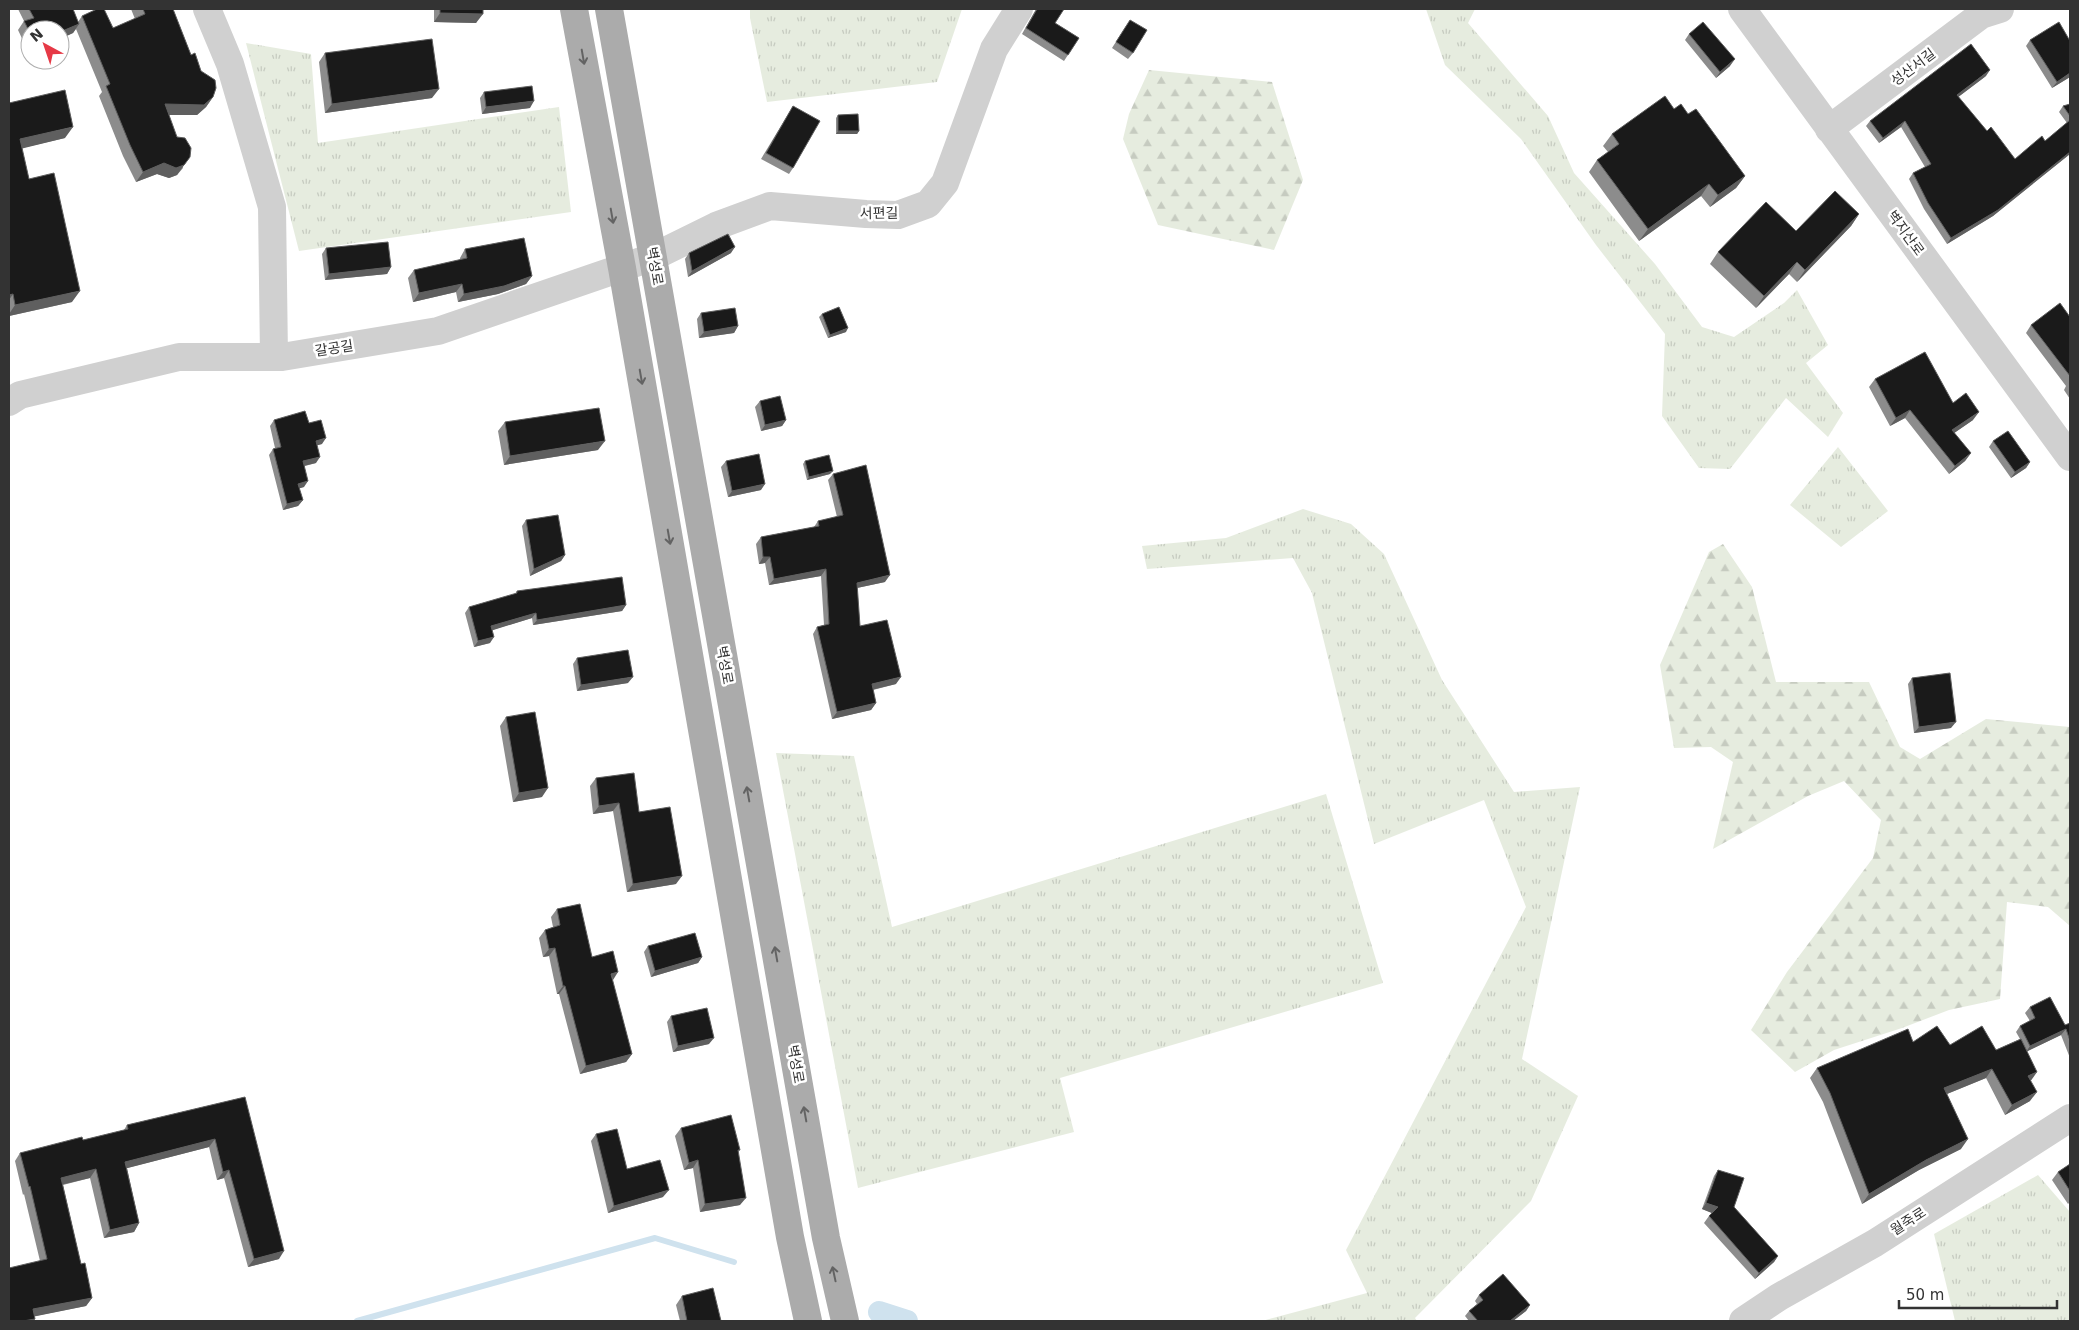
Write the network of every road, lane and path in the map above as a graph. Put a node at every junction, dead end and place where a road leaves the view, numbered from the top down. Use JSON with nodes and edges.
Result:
{"nodes":[{"id":1,"x":207,"y":9,"type":"edge"},
{"id":2,"x":574,"y":9,"type":"edge"},
{"id":3,"x":609,"y":9,"type":"edge"},
{"id":4,"x":1019,"y":9,"type":"edge"},
{"id":5,"x":1742,"y":9,"type":"edge"},
{"id":6,"x":2000,"y":9,"type":"edge"},
{"id":7,"x":1829,"y":129,"type":"junction"},
{"id":8,"x":653,"y":257,"type":"junction"},
{"id":9,"x":622,"y":268,"type":"junction"},
{"id":10,"x":274,"y":357,"type":"junction"},
{"id":11,"x":9,"y":402,"type":"edge"},
{"id":12,"x":2070,"y":457,"type":"edge"},
{"id":13,"x":2070,"y":1118,"type":"edge"},
{"id":14,"x":808,"y":1321,"type":"edge"},
{"id":15,"x":845,"y":1321,"type":"edge"},
{"id":16,"x":1743,"y":1321,"type":"edge"}],
"edges":[{"from":1,"to":10,"type":"street"},
{"from":2,"to":9,"type":"main road","one_way":true},
{"from":3,"to":8,"type":"main road","name":"벽성로"},
{"from":4,"to":8,"type":"street","name":"서편길"},
{"from":5,"to":7,"type":"street","name":"벽지산로"},
{"from":6,"to":7,"type":"street","name":"성산서길"},
{"from":7,"to":12,"type":"street","name":"벽지산로"},
{"from":8,"to":9,"type":"street","name":"갈공길"},
{"from":15,"to":8,"type":"main road","name":"벽성로","one_way":true},
{"from":9,"to":10,"type":"street","name":"갈공길"},
{"from":9,"to":14,"type":"main road","one_way":true},
{"from":10,"to":11,"type":"street","name":"갈공길"},
{"from":13,"to":16,"type":"street","name":"월죽로"}]}
